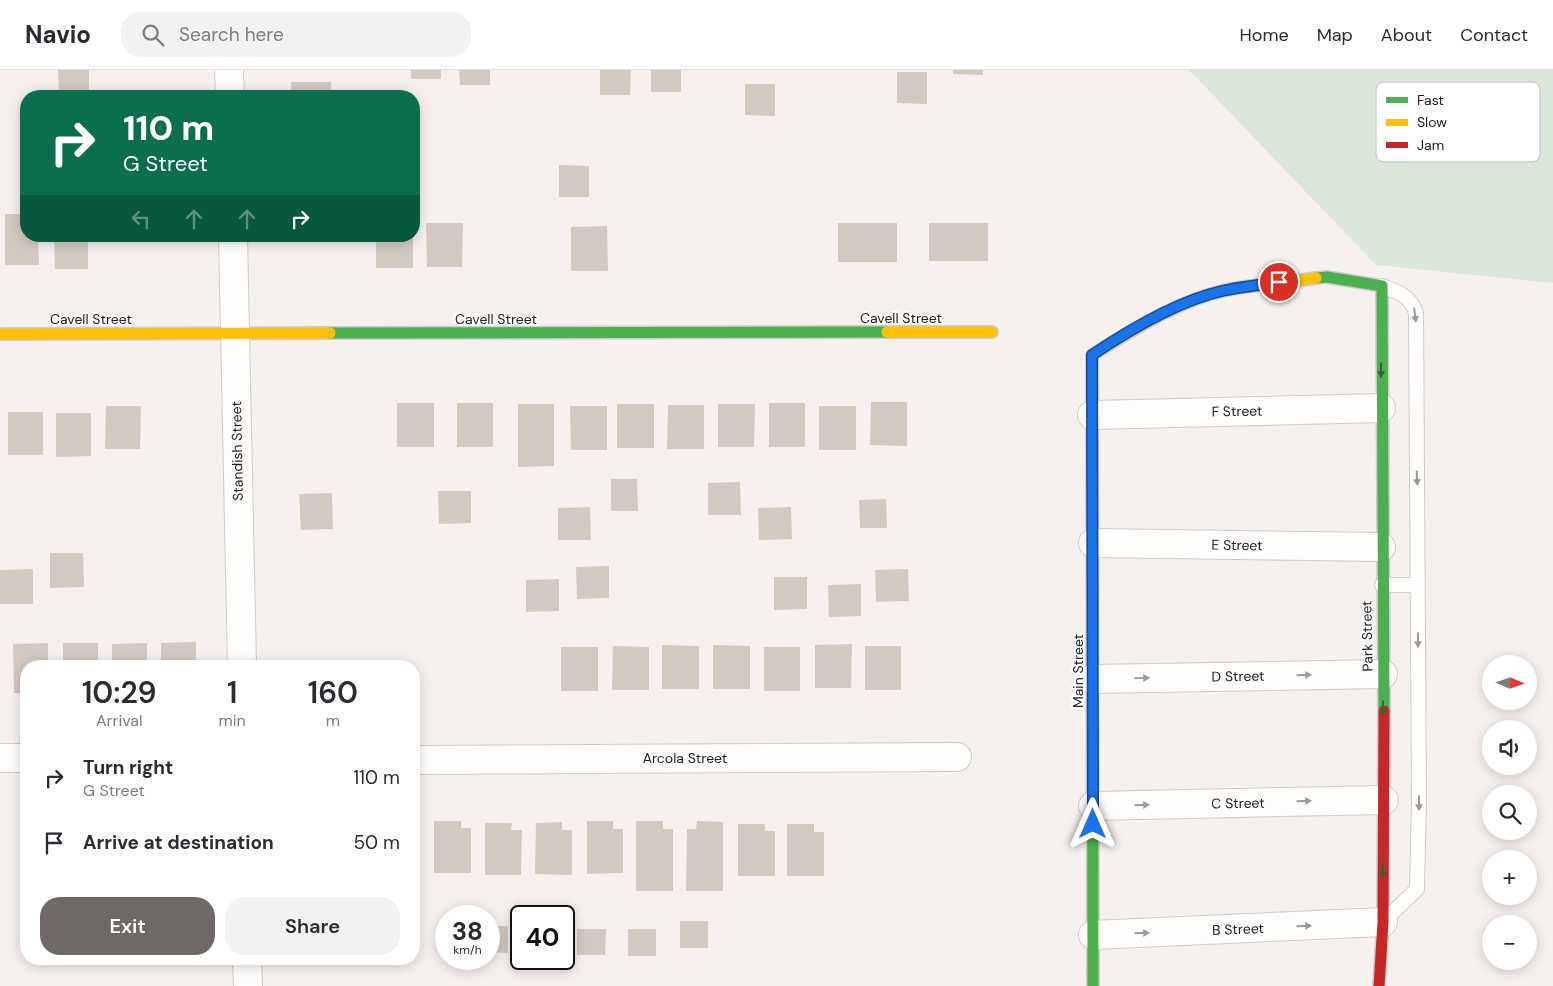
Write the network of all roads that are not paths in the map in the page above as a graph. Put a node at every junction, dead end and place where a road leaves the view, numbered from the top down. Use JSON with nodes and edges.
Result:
{"nodes":[{"id":1,"x":229,"y":70,"type":"edge"},
{"id":2,"x":230,"y":90,"type":"edge"},
{"id":3,"x":233,"y":242,"type":"edge"},
{"id":4,"x":1382,"y":286,"type":"junction"},
{"id":5,"x":992,"y":332,"type":"dead end"},
{"id":6,"x":0,"y":334,"type":"edge"},
{"id":7,"x":235,"y":335,"type":"junction"},
{"id":8,"x":1381,"y":408,"type":"junction"},
{"id":9,"x":1092,"y":415,"type":"junction"},
{"id":10,"x":1092,"y":543,"type":"junction"},
{"id":11,"x":1381,"y":547,"type":"junction"},
{"id":12,"x":1382,"y":585,"type":"junction"},
{"id":13,"x":1418,"y":585,"type":"junction"},
{"id":14,"x":242,"y":660,"type":"edge"},
{"id":15,"x":1383,"y":674,"type":"junction"},
{"id":16,"x":1093,"y":679,"type":"junction"},
{"id":17,"x":957,"y":757,"type":"dead end"},
{"id":18,"x":0,"y":758,"type":"edge"},
{"id":19,"x":20,"y":758,"type":"edge"},
{"id":20,"x":420,"y":760,"type":"edge"},
{"id":21,"x":1384,"y":800,"type":"junction"},
{"id":22,"x":1093,"y":806,"type":"junction"},
{"id":23,"x":1382,"y":922,"type":"junction"},
{"id":24,"x":1093,"y":935,"type":"junction"},
{"id":25,"x":247,"y":965,"type":"edge"},
{"id":26,"x":248,"y":986,"type":"edge"},
{"id":27,"x":1093,"y":986,"type":"edge"},
{"id":28,"x":1379,"y":986,"type":"edge"}],
"edges":[{"from":1,"to":2,"type":"street"},
{"from":3,"to":7,"type":"street","name":"Standish Street"},
{"from":4,"to":8,"type":"street","name":"Park Street","one_way":true},
{"from":4,"to":9,"type":"street","name":"Main Street"},
{"from":4,"to":13,"type":"lane","one_way":true},
{"from":5,"to":7,"type":"street","name":"Cavell Street"},
{"from":6,"to":7,"type":"street","name":"Cavell Street"},
{"from":7,"to":14,"type":"street","name":"Standish Street"},
{"from":8,"to":9,"type":"street","name":"F Street"},
{"from":8,"to":11,"type":"street","name":"Park Street"},
{"from":9,"to":10,"type":"street","name":"Main Street"},
{"from":10,"to":11,"type":"street","name":"E Street"},
{"from":10,"to":16,"type":"street","name":"Main Street"},
{"from":11,"to":12,"type":"street","name":"Park Street"},
{"from":12,"to":13,"type":"lane"},
{"from":12,"to":15,"type":"street","name":"Park Street"},
{"from":13,"to":23,"type":"lane","one_way":true},
{"from":16,"to":15,"type":"street","name":"D Street","one_way":true},
{"from":15,"to":21,"type":"street","name":"Park Street","one_way":true},
{"from":16,"to":22,"type":"street","name":"Main Street"},
{"from":17,"to":20,"type":"street","name":"Arcola Street"},
{"from":18,"to":19,"type":"street"},
{"from":22,"to":21,"type":"street","name":"C Street","one_way":true},
{"from":21,"to":23,"type":"street","name":"Park Street","one_way":true},
{"from":22,"to":24,"type":"street","name":"Main Street"},
{"from":24,"to":23,"type":"street","name":"B Street","one_way":true},
{"from":23,"to":28,"type":"street","name":"Park Street"},
{"from":24,"to":27,"type":"street","name":"Main Street"},
{"from":25,"to":26,"type":"street"}]}
